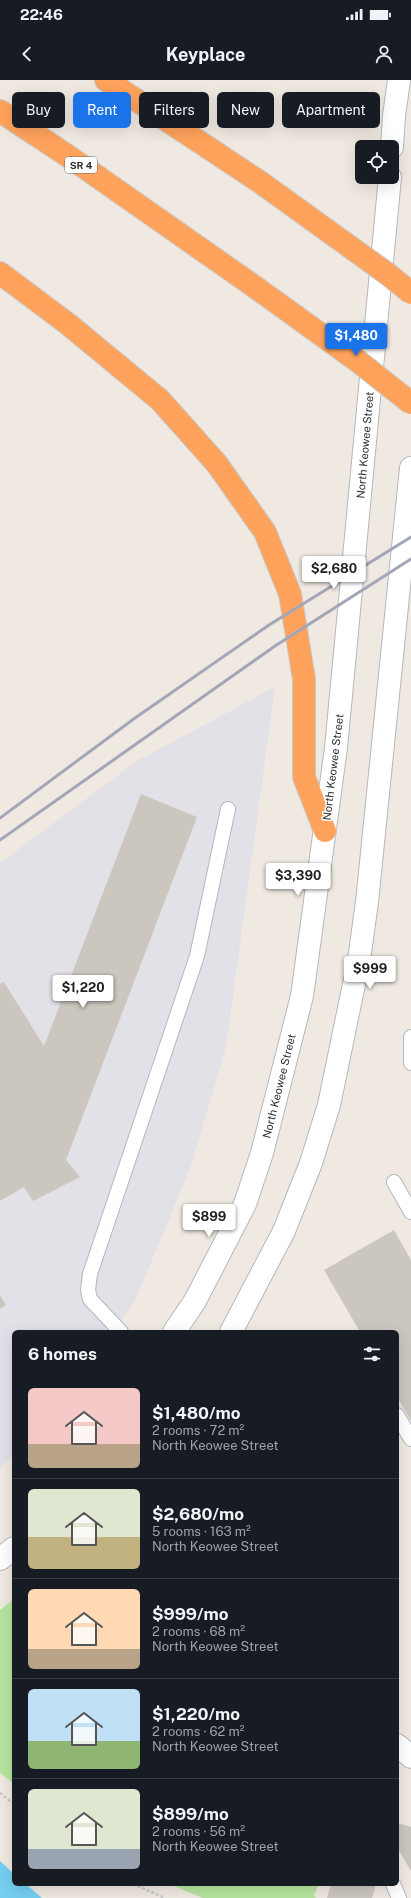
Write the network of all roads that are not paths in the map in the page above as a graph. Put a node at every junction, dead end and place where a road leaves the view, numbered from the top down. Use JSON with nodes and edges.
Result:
{"nodes":[{"id":1,"x":106,"y":80,"type":"edge"},
{"id":2,"x":399,"y":80,"type":"edge"},
{"id":3,"x":0,"y":111,"type":"edge"},
{"id":4,"x":392,"y":140,"type":"edge"},
{"id":5,"x":389,"y":184,"type":"edge"},
{"id":6,"x":0,"y":273,"type":"edge"},
{"id":7,"x":411,"y":293,"type":"edge"},
{"id":8,"x":411,"y":403,"type":"edge"},
{"id":9,"x":411,"y":468,"type":"edge"},
{"id":10,"x":228,"y":809,"type":"dead end"},
{"id":11,"x":325,"y":831,"type":"junction"},
{"id":12,"x":411,"y":1037,"type":"edge"},
{"id":13,"x":411,"y":1064,"type":"edge"},
{"id":14,"x":394,"y":1182,"type":"dead end"},
{"id":15,"x":411,"y":1212,"type":"edge"},
{"id":16,"x":119,"y":1330,"type":"edge"},
{"id":17,"x":175,"y":1330,"type":"edge"},
{"id":18,"x":232,"y":1330,"type":"edge"},
{"id":19,"x":399,"y":1418,"type":"edge"},
{"id":20,"x":411,"y":1439,"type":"edge"},
{"id":21,"x":12,"y":1550,"type":"edge"},
{"id":22,"x":0,"y":1559,"type":"edge"},
{"id":23,"x":399,"y":1747,"type":"edge"},
{"id":24,"x":411,"y":1757,"type":"edge"},
{"id":25,"x":394,"y":1886,"type":"edge"},
{"id":26,"x":399,"y":1898,"type":"edge"}],
"edges":[{"from":1,"to":7,"type":"highway","bridge":true},
{"from":2,"to":4,"type":"main road"},
{"from":3,"to":8,"type":"highway","number":"SR 4","bridge":true},
{"from":5,"to":11,"type":"main road","name":"North Keowee Street"},
{"from":6,"to":11,"type":"highway"},
{"from":9,"to":18,"type":"main road"},
{"from":10,"to":16,"type":"lane"},
{"from":11,"to":17,"type":"main road","name":"North Keowee Street"},
{"from":12,"to":13,"type":"lane"},
{"from":14,"to":15,"type":"lane"},
{"from":19,"to":20,"type":"lane"},
{"from":21,"to":22,"type":"main road"},
{"from":23,"to":24,"type":"main road"},
{"from":25,"to":26,"type":"lane"}]}
